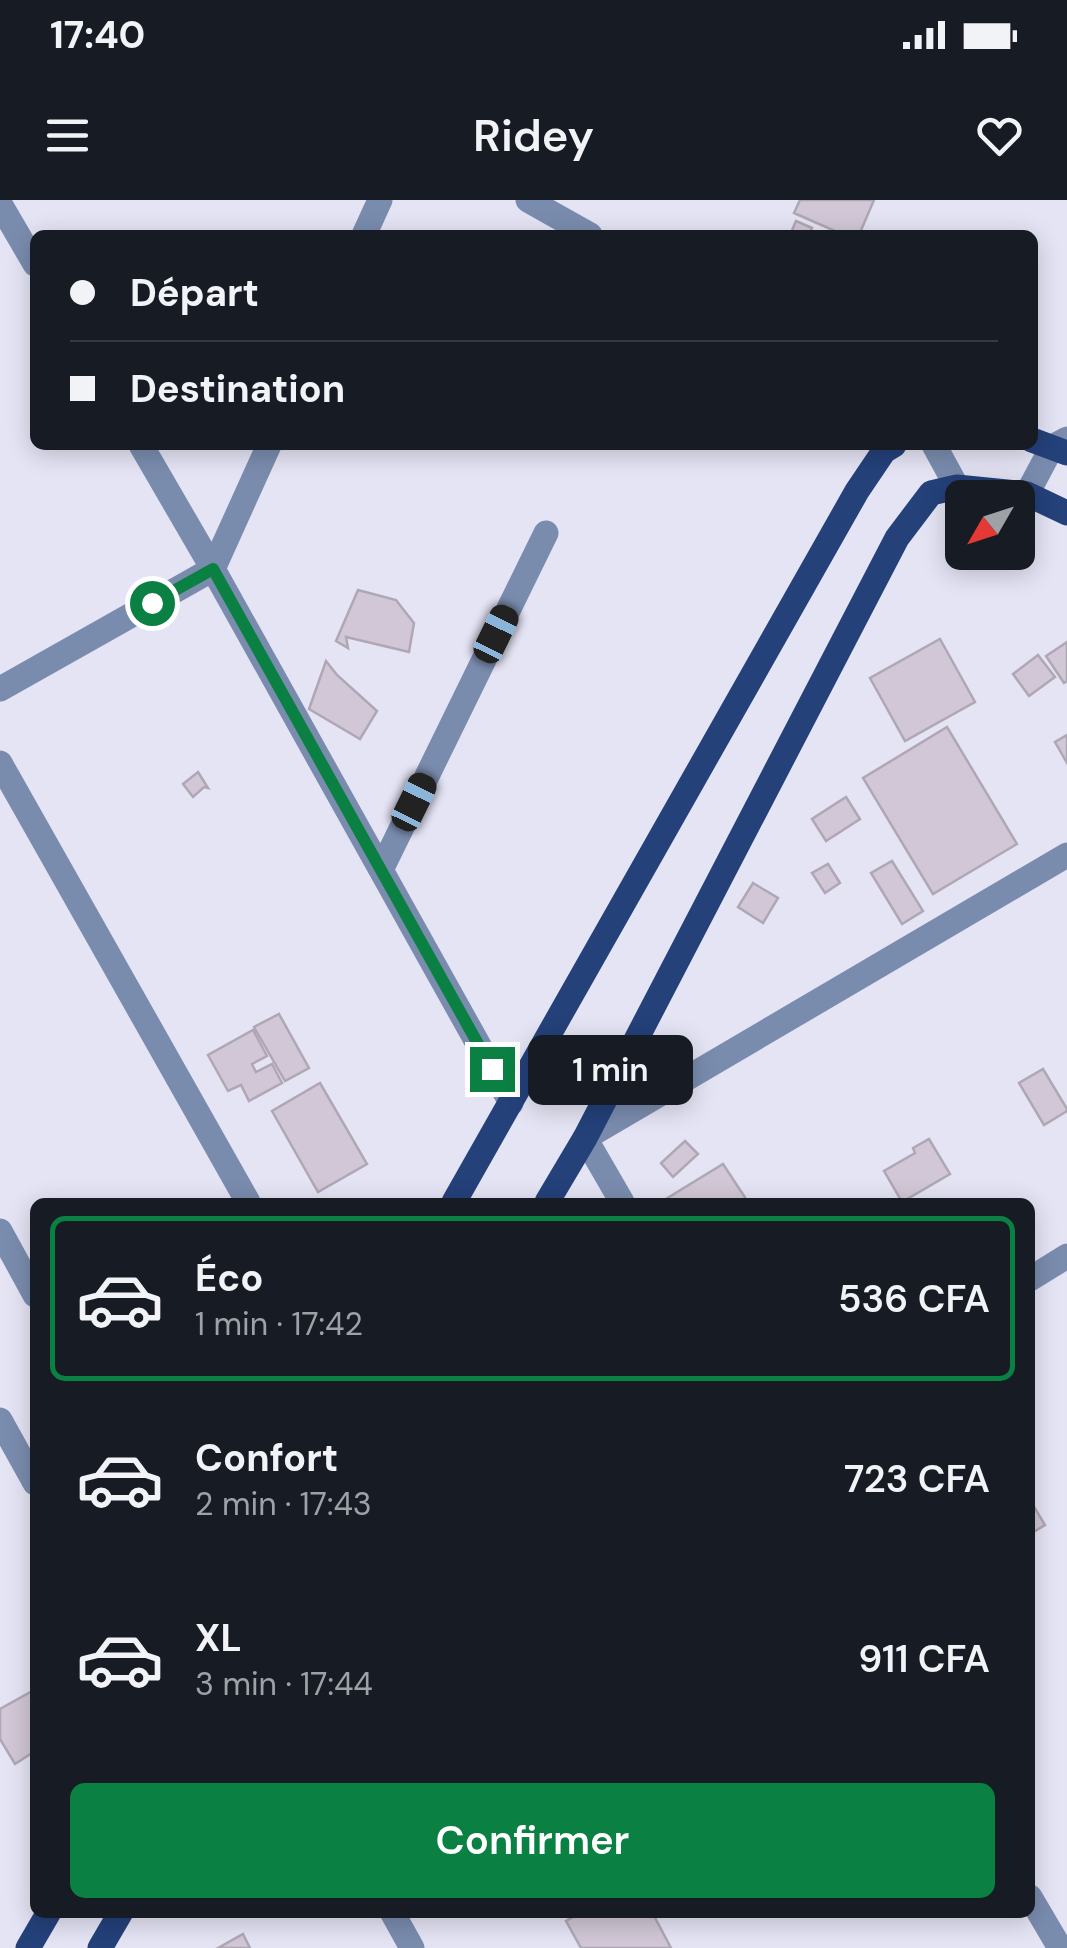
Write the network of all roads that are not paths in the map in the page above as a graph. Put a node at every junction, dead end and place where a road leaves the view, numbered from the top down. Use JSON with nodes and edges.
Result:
{"nodes":[{"id":1,"x":380,"y":200,"type":"edge"},
{"id":2,"x":528,"y":200,"type":"edge"},
{"id":3,"x":0,"y":204,"type":"edge"},
{"id":4,"x":366,"y":230,"type":"edge"},
{"id":5,"x":581,"y":230,"type":"edge"},
{"id":6,"x":30,"y":255,"type":"edge"},
{"id":7,"x":1055,"y":445,"type":"edge"},
{"id":8,"x":144,"y":450,"type":"edge"},
{"id":9,"x":267,"y":450,"type":"edge"},
{"id":10,"x":887,"y":450,"type":"edge"},
{"id":11,"x":937,"y":450,"type":"edge"},
{"id":12,"x":953,"y":480,"type":"edge"},
{"id":13,"x":1035,"y":480,"type":"edge"},
{"id":14,"x":945,"y":490,"type":"edge"},
{"id":15,"x":1035,"y":498,"type":"edge"},
{"id":16,"x":1067,"y":513,"type":"edge"},
{"id":17,"x":546,"y":532,"type":"dead end"},
{"id":18,"x":213,"y":569,"type":"junction"},
{"id":19,"x":0,"y":688,"type":"edge"},
{"id":20,"x":0,"y":764,"type":"edge"},
{"id":21,"x":1063,"y":866,"type":"edge"},
{"id":22,"x":381,"y":870,"type":"junction"},
{"id":23,"x":511,"y":1102,"type":"junction"},
{"id":24,"x":585,"y":1138,"type":"junction"},
{"id":25,"x":246,"y":1198,"type":"edge"},
{"id":26,"x":456,"y":1198,"type":"edge"},
{"id":27,"x":549,"y":1198,"type":"edge"},
{"id":28,"x":620,"y":1198,"type":"edge"},
{"id":29,"x":0,"y":1231,"type":"edge"},
{"id":30,"x":1067,"y":1256,"type":"edge"},
{"id":31,"x":1035,"y":1275,"type":"edge"},
{"id":32,"x":30,"y":1286,"type":"edge"},
{"id":33,"x":0,"y":1420,"type":"edge"},
{"id":34,"x":30,"y":1473,"type":"edge"},
{"id":35,"x":1035,"y":1906,"type":"edge"},
{"id":36,"x":46,"y":1918,"type":"edge"},
{"id":37,"x":118,"y":1918,"type":"edge"},
{"id":38,"x":395,"y":1918,"type":"edge"},
{"id":39,"x":28,"y":1948,"type":"edge"},
{"id":40,"x":100,"y":1948,"type":"edge"},
{"id":41,"x":412,"y":1948,"type":"edge"},
{"id":42,"x":1060,"y":1948,"type":"edge"}],
"edges":[{"from":1,"to":4,"type":"street"},
{"from":2,"to":5,"type":"street"},
{"from":3,"to":6,"type":"street"},
{"from":7,"to":13,"type":"street"},
{"from":8,"to":18,"type":"street"},
{"from":9,"to":18,"type":"street"},
{"from":10,"to":23,"type":"main road"},
{"from":11,"to":12,"type":"street"},
{"from":14,"to":24,"type":"main road"},
{"from":15,"to":16,"type":"main road"},
{"from":17,"to":22,"type":"street"},
{"from":18,"to":19,"type":"street"},
{"from":18,"to":22,"type":"street"},
{"from":20,"to":25,"type":"street"},
{"from":21,"to":24,"type":"street"},
{"from":22,"to":23,"type":"street"},
{"from":23,"to":26,"type":"main road"},
{"from":24,"to":27,"type":"main road"},
{"from":24,"to":28,"type":"street"},
{"from":29,"to":32,"type":"street"},
{"from":30,"to":31,"type":"street"},
{"from":33,"to":34,"type":"street"},
{"from":35,"to":42,"type":"street"},
{"from":36,"to":39,"type":"main road"},
{"from":37,"to":40,"type":"main road"},
{"from":38,"to":41,"type":"street"}]}
